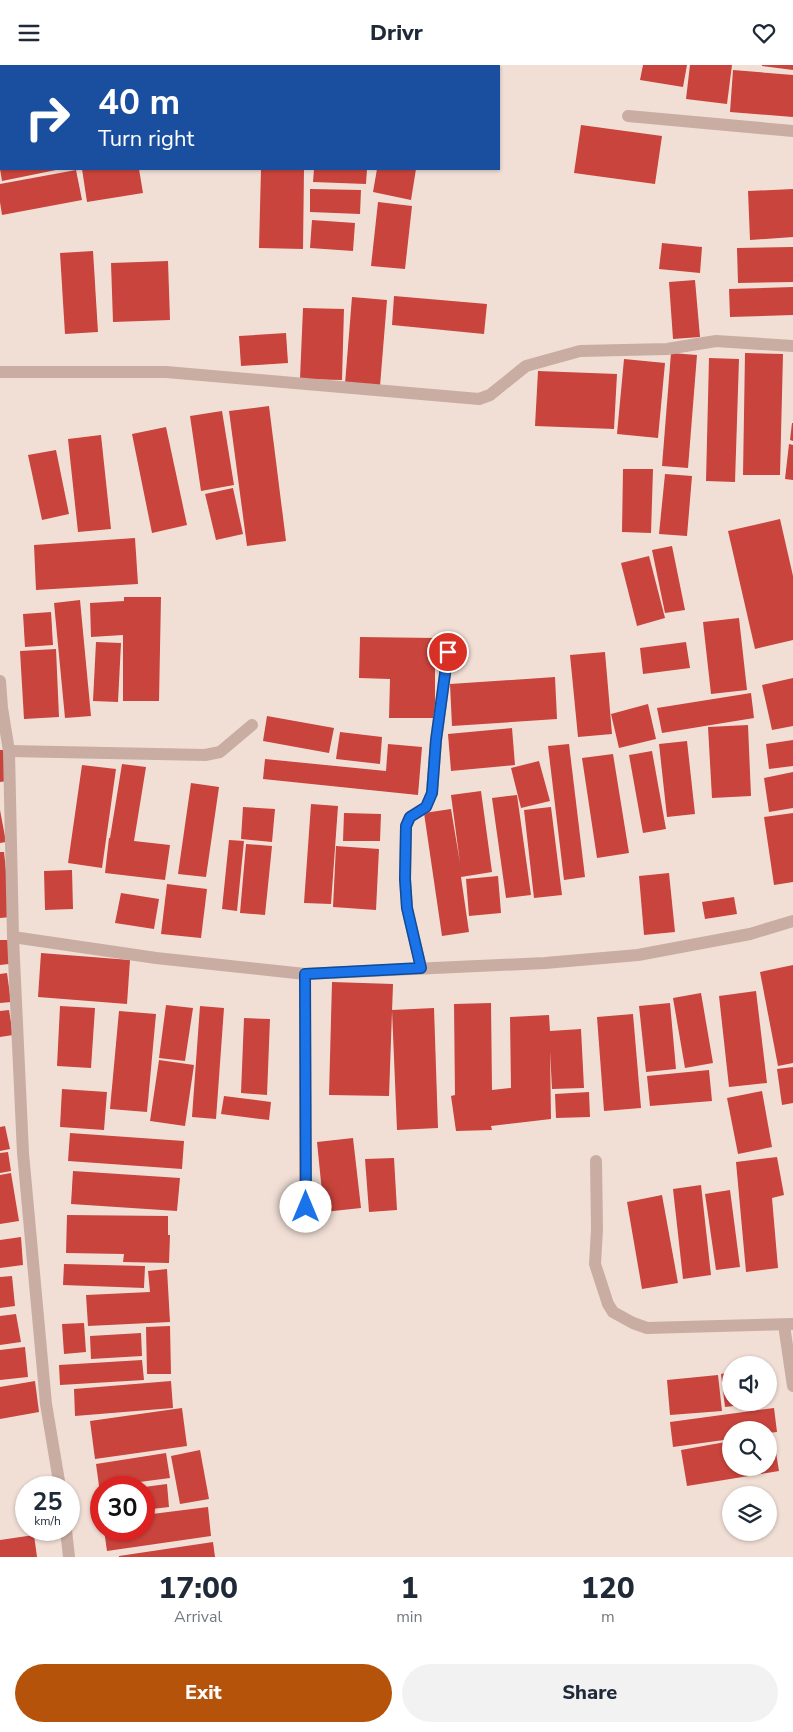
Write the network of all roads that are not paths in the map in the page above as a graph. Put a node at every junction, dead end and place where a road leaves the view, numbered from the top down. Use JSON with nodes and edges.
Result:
{"nodes":[{"id":1,"x":628,"y":116,"type":"dead end"},
{"id":2,"x":793,"y":131,"type":"edge"},
{"id":3,"x":793,"y":346,"type":"edge"},
{"id":4,"x":0,"y":372,"type":"edge"},
{"id":5,"x":448,"y":652,"type":"dead end"},
{"id":6,"x":0,"y":681,"type":"edge"},
{"id":7,"x":252,"y":725,"type":"dead end"},
{"id":8,"x":9,"y":751,"type":"junction"},
{"id":9,"x":793,"y":921,"type":"edge"},
{"id":10,"x":13,"y":937,"type":"junction"},
{"id":11,"x":421,"y":968,"type":"junction"},
{"id":12,"x":305,"y":974,"type":"junction"},
{"id":13,"x":596,"y":1161,"type":"dead end"},
{"id":14,"x":306,"y":1207,"type":"dead end"},
{"id":15,"x":789,"y":1325,"type":"edge"},
{"id":16,"x":793,"y":1386,"type":"edge"},
{"id":17,"x":58,"y":1476,"type":"edge"},
{"id":18,"x":67,"y":1541,"type":"edge"},
{"id":19,"x":69,"y":1557,"type":"edge"}],
"edges":[{"from":1,"to":2,"type":"street"},
{"from":3,"to":4,"type":"street"},
{"from":5,"to":11,"type":"street"},
{"from":6,"to":8,"type":"street"},
{"from":7,"to":8,"type":"street"},
{"from":8,"to":10,"type":"street"},
{"from":9,"to":11,"type":"street"},
{"from":10,"to":12,"type":"street"},
{"from":10,"to":17,"type":"street"},
{"from":11,"to":12,"type":"street"},
{"from":12,"to":14,"type":"street"},
{"from":13,"to":15,"type":"street"},
{"from":15,"to":16,"type":"street"},
{"from":18,"to":19,"type":"street"}]}
